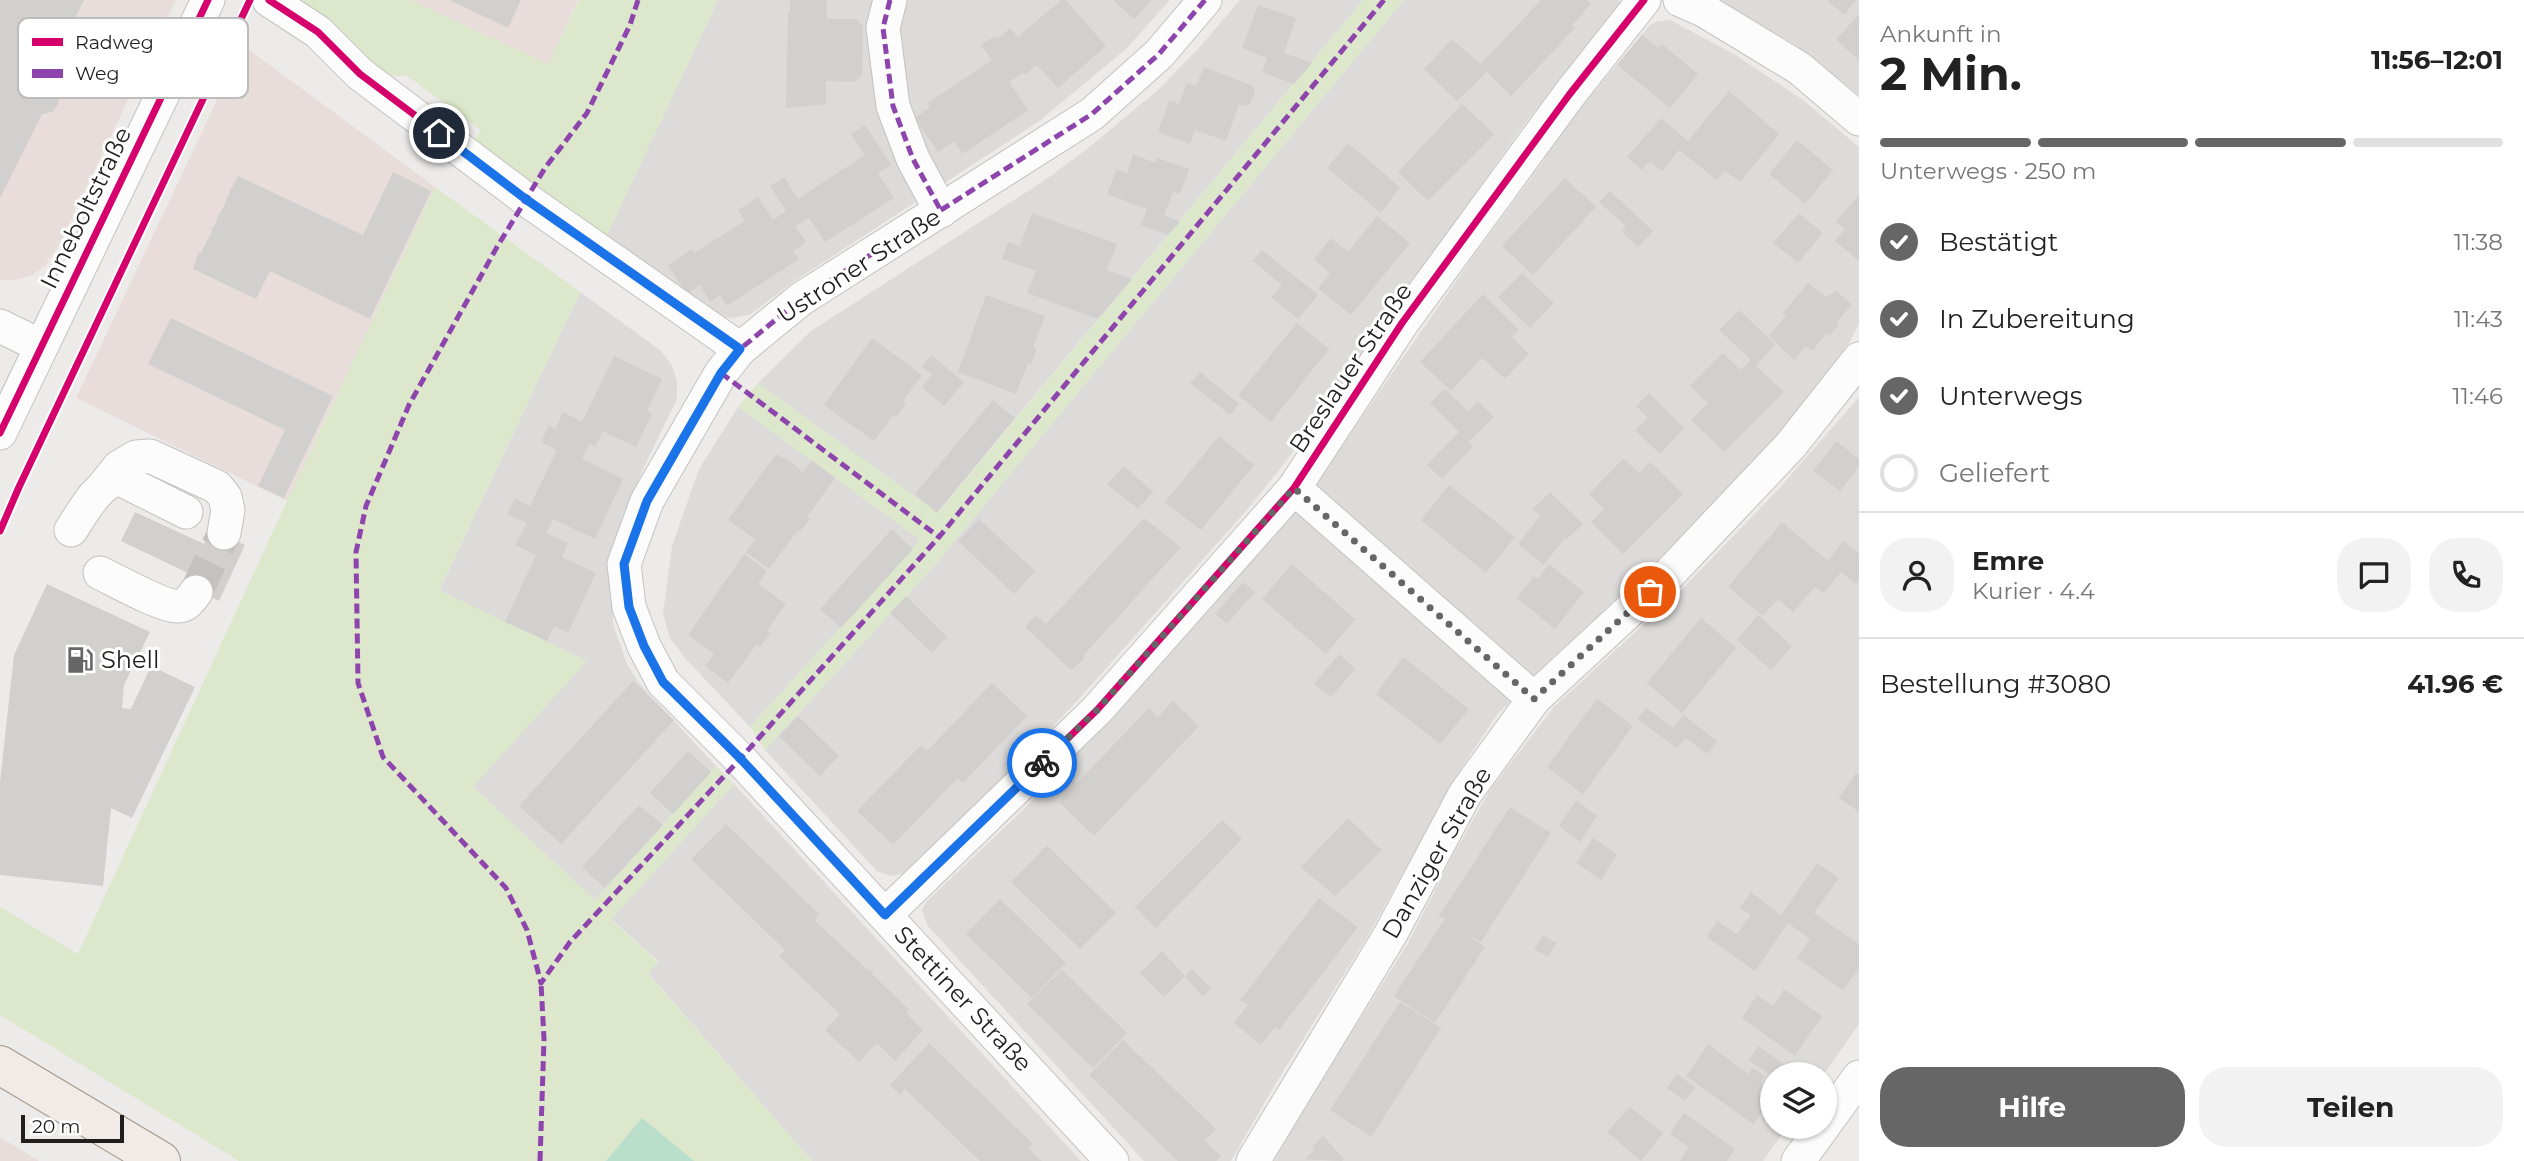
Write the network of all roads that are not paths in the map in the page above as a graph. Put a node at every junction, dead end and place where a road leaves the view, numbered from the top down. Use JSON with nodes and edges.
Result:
{"nodes":[{"id":1,"x":208,"y":0,"type":"edge"},
{"id":2,"x":269,"y":0,"type":"edge"},
{"id":3,"x":890,"y":0,"type":"edge"},
{"id":4,"x":1205,"y":0,"type":"edge"},
{"id":5,"x":1644,"y":0,"type":"edge"},
{"id":6,"x":1680,"y":0,"type":"edge"},
{"id":7,"x":199,"y":18,"type":"edge"},
{"id":8,"x":161,"y":98,"type":"edge"},
{"id":9,"x":1859,"y":119,"type":"edge"},
{"id":10,"x":941,"y":211,"type":"junction"},
{"id":11,"x":0,"y":326,"type":"edge"},
{"id":12,"x":41,"y":346,"type":"junction"},
{"id":13,"x":740,"y":349,"type":"junction"},
{"id":14,"x":1859,"y":359,"type":"edge"},
{"id":15,"x":0,"y":433,"type":"edge"},
{"id":16,"x":106,"y":483,"type":"junction"},
{"id":17,"x":1294,"y":488,"type":"junction"},
{"id":18,"x":186,"y":512,"type":"dead end"},
{"id":19,"x":71,"y":530,"type":"dead end"},
{"id":20,"x":225,"y":533,"type":"tunnel mouth"},
{"id":21,"x":100,"y":573,"type":"dead end"},
{"id":22,"x":196,"y":592,"type":"tunnel mouth"},
{"id":23,"x":1534,"y":699,"type":"junction"},
{"id":24,"x":885,"y":915,"type":"junction"},
{"id":25,"x":0,"y":1065,"type":"edge"},
{"id":26,"x":1859,"y":1077,"type":"edge"},
{"id":27,"x":1837,"y":1107,"type":"edge"},
{"id":28,"x":1814,"y":1139,"type":"edge"},
{"id":29,"x":161,"y":1161,"type":"edge"},
{"id":30,"x":1112,"y":1161,"type":"edge"},
{"id":31,"x":1253,"y":1161,"type":"edge"},
{"id":32,"x":1798,"y":1161,"type":"edge"}],
"edges":[{"from":1,"to":7,"type":"street","name":"Inneboltstraße"},
{"from":2,"to":13,"type":"street"},
{"from":3,"to":10,"type":"street"},
{"from":4,"to":10,"type":"street","name":"Ustroner Straße"},
{"from":5,"to":17,"type":"street","name":"Breslauer Straße"},
{"from":6,"to":9,"type":"street"},
{"from":8,"to":12,"type":"street","name":"Inneboltstraße"},
{"from":10,"to":13,"type":"street","name":"Ustroner Straße"},
{"from":11,"to":12,"type":"street"},
{"from":12,"to":15,"type":"street","name":"Inneboltstraße"},
{"from":13,"to":24,"type":"street","name":"Stettiner Straße"},
{"from":14,"to":23,"type":"street","name":"Danziger Straße"},
{"from":16,"to":18,"type":"street"},
{"from":16,"to":19,"type":"street"},
{"from":16,"to":20,"type":"street"},
{"from":17,"to":23,"type":"street"},
{"from":17,"to":24,"type":"street","name":"Breslauer Straße"},
{"from":21,"to":22,"type":"street"},
{"from":23,"to":31,"type":"street","name":"Danziger Straße"},
{"from":24,"to":30,"type":"street","name":"Stettiner Straße"},
{"from":25,"to":29,"type":"main road"},
{"from":26,"to":27,"type":"street"},
{"from":28,"to":32,"type":"street"}]}
